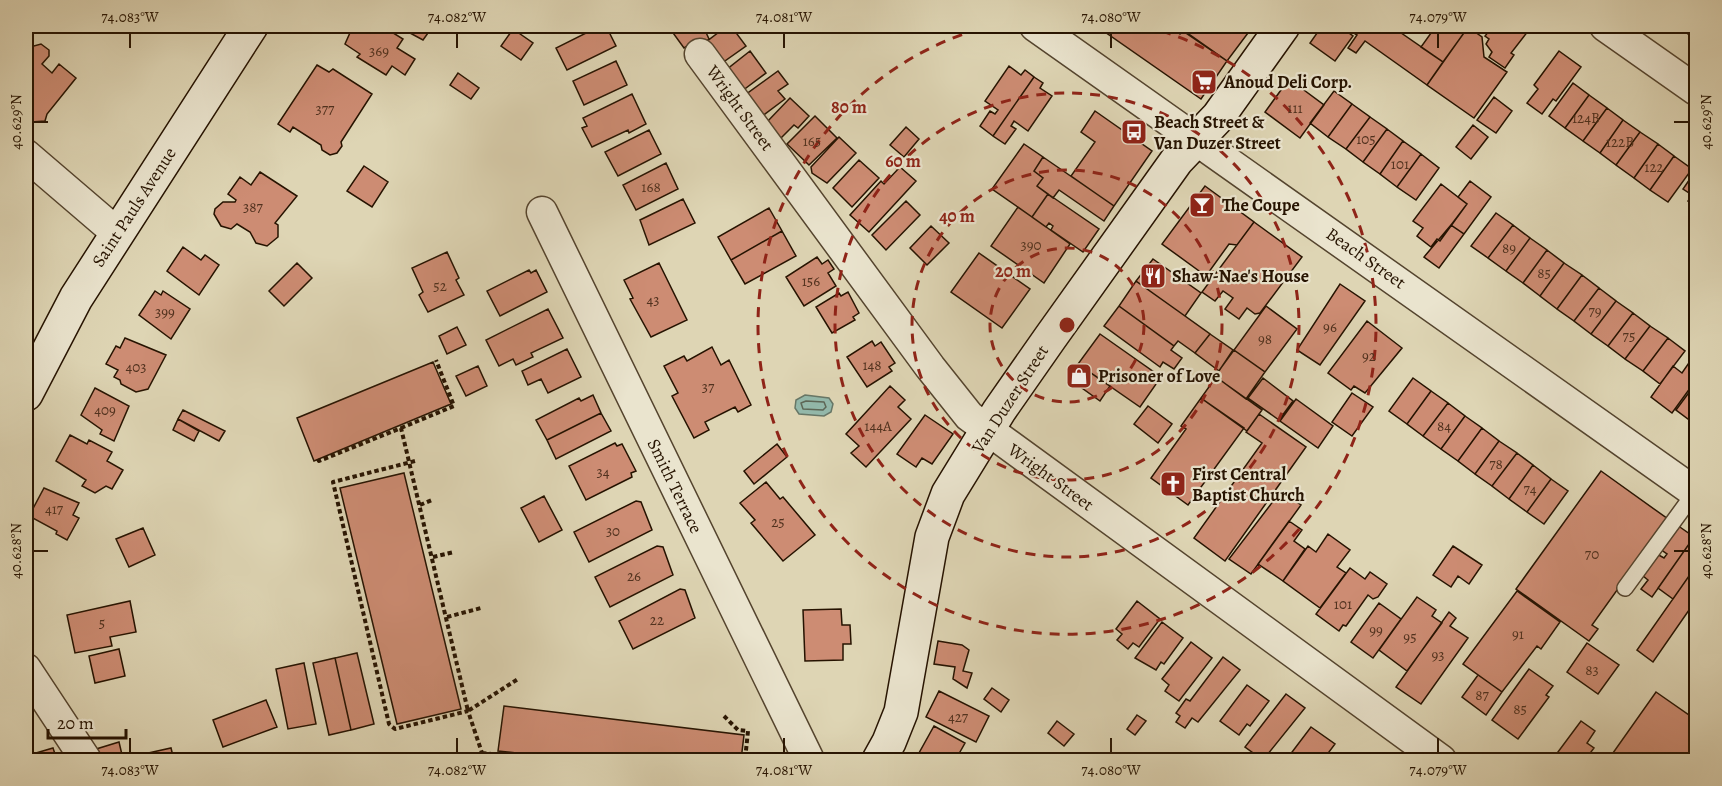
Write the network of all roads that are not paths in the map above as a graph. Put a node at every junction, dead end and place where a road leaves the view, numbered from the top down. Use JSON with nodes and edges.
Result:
{"nodes":[{"id":1,"x":251,"y":26,"type":"edge"},
{"id":2,"x":1035,"y":26,"type":"edge"},
{"id":3,"x":1283,"y":26,"type":"edge"},
{"id":4,"x":1605,"y":26,"type":"edge"},
{"id":5,"x":700,"y":54,"type":"dead end"},
{"id":6,"x":1696,"y":90,"type":"edge"},
{"id":7,"x":1198,"y":138,"type":"junction"},
{"id":8,"x":26,"y":155,"type":"edge"},
{"id":9,"x":542,"y":212,"type":"dead end"},
{"id":10,"x":117,"y":233,"type":"junction"},
{"id":11,"x":26,"y":394,"type":"edge"},
{"id":12,"x":987,"y":431,"type":"junction"},
{"id":13,"x":1696,"y":492,"type":"edge"},
{"id":14,"x":1625,"y":588,"type":"dead end"},
{"id":15,"x":26,"y":669,"type":"edge"},
{"id":16,"x":86,"y":760,"type":"edge"},
{"id":17,"x":809,"y":760,"type":"edge"},
{"id":18,"x":879,"y":760,"type":"edge"},
{"id":19,"x":1441,"y":760,"type":"edge"}],
"edges":[{"from":1,"to":10,"type":"main road","name":"Saint Pauls Avenue"},
{"from":2,"to":7,"type":"street","name":"Beach Street"},
{"from":3,"to":7,"type":"main road","name":"Van Duzer Street"},
{"from":4,"to":6,"type":"street"},
{"from":5,"to":12,"type":"street","name":"Wright Street"},
{"from":7,"to":12,"type":"main road","name":"Van Duzer Street"},
{"from":7,"to":13,"type":"street","name":"Beach Street"},
{"from":8,"to":10,"type":"street"},
{"from":9,"to":17,"type":"street","name":"Smith Terrace"},
{"from":10,"to":11,"type":"main road","name":"Saint Pauls Avenue"},
{"from":12,"to":18,"type":"main road","name":"Van Duzer Street"},
{"from":12,"to":19,"type":"street","name":"Wright Street"},
{"from":13,"to":14,"type":"lane"},
{"from":15,"to":16,"type":"street"}]}
